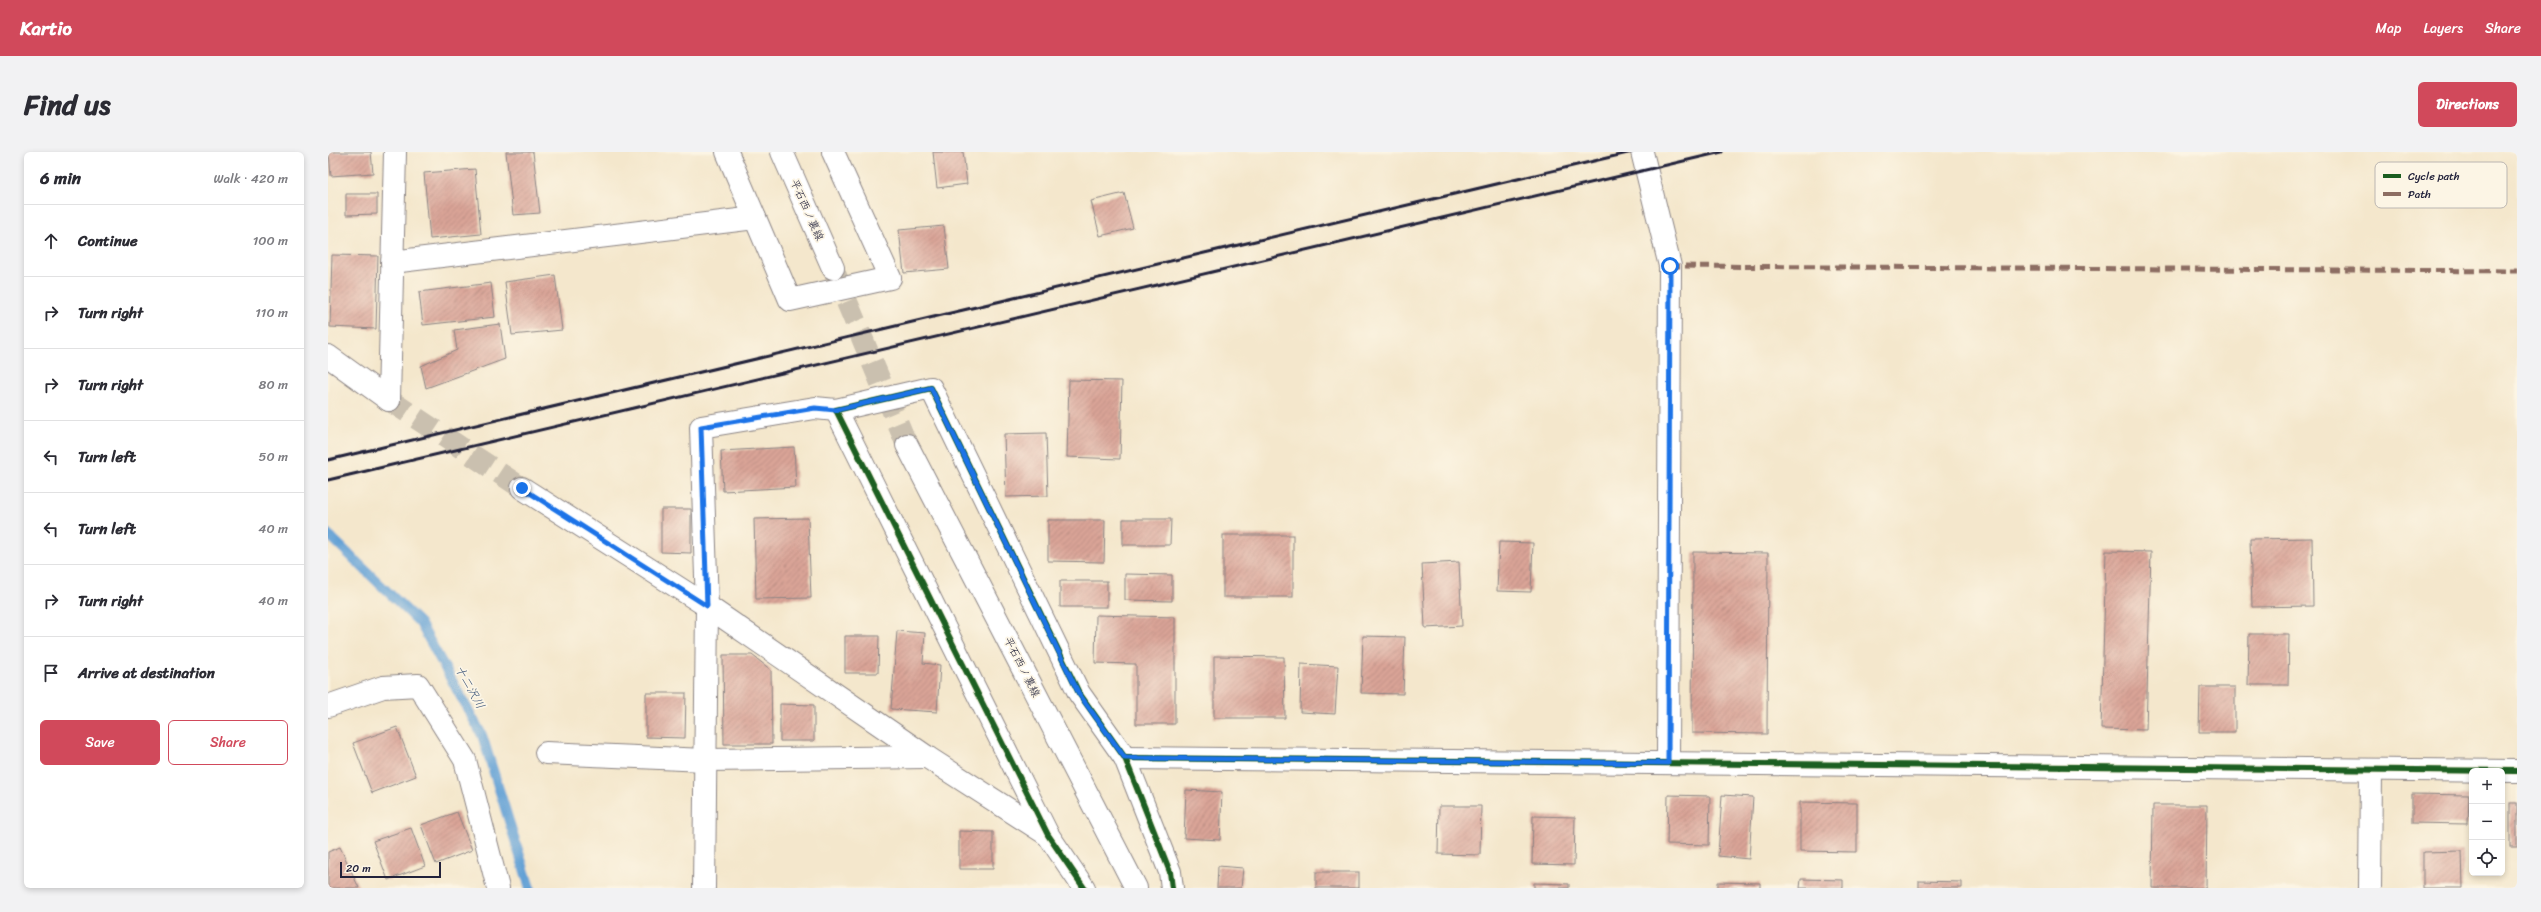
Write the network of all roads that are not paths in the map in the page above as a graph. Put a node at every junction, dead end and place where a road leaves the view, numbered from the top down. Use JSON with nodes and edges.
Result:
{"nodes":[{"id":1,"x":395,"y":152,"type":"edge"},
{"id":2,"x":727,"y":152,"type":"edge"},
{"id":3,"x":782,"y":152,"type":"edge"},
{"id":4,"x":833,"y":152,"type":"edge"},
{"id":5,"x":1642,"y":152,"type":"edge"},
{"id":6,"x":755,"y":218,"type":"junction"},
{"id":7,"x":392,"y":262,"type":"junction"},
{"id":8,"x":833,"y":268,"type":"tunnel mouth"},
{"id":9,"x":328,"y":356,"type":"edge"},
{"id":10,"x":836,"y":410,"type":"junction"},
{"id":11,"x":907,"y":445,"type":"tunnel mouth"},
{"id":12,"x":522,"y":488,"type":"tunnel mouth"},
{"id":13,"x":707,"y":606,"type":"junction"},
{"id":14,"x":328,"y":706,"type":"edge"},
{"id":15,"x":546,"y":753,"type":"dead end"},
{"id":16,"x":927,"y":757,"type":"junction"},
{"id":17,"x":1125,"y":758,"type":"junction"},
{"id":18,"x":705,"y":760,"type":"junction"},
{"id":19,"x":1668,"y":763,"type":"junction"},
{"id":20,"x":2371,"y":771,"type":"junction"},
{"id":21,"x":2517,"y":771,"type":"edge"},
{"id":22,"x":1048,"y":835,"type":"junction"},
{"id":23,"x":498,"y":888,"type":"edge"},
{"id":24,"x":704,"y":888,"type":"edge"},
{"id":25,"x":1084,"y":888,"type":"edge"},
{"id":26,"x":1136,"y":888,"type":"edge"},
{"id":27,"x":1172,"y":888,"type":"edge"},
{"id":28,"x":2370,"y":888,"type":"edge"}],
"edges":[{"from":1,"to":7,"type":"street"},
{"from":2,"to":6,"type":"street"},
{"from":3,"to":8,"type":"street","name":"平石西ノ裏線"},
{"from":4,"to":6,"type":"street"},
{"from":5,"to":19,"type":"street"},
{"from":6,"to":7,"type":"street"},
{"from":7,"to":9,"type":"street"},
{"from":10,"to":13,"type":"street"},
{"from":10,"to":17,"type":"street"},
{"from":10,"to":22,"type":"street"},
{"from":11,"to":26,"type":"street","name":"平石西ノ裏線"},
{"from":12,"to":13,"type":"street"},
{"from":13,"to":16,"type":"street"},
{"from":13,"to":18,"type":"street"},
{"from":14,"to":23,"type":"street"},
{"from":15,"to":18,"type":"street"},
{"from":16,"to":18,"type":"street"},
{"from":16,"to":22,"type":"street"},
{"from":17,"to":19,"type":"street"},
{"from":17,"to":27,"type":"street"},
{"from":18,"to":24,"type":"street"},
{"from":19,"to":20,"type":"street"},
{"from":20,"to":21,"type":"street"},
{"from":20,"to":28,"type":"street"},
{"from":22,"to":25,"type":"street"}]}
